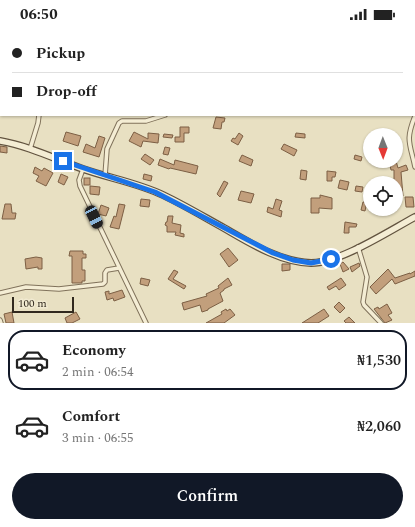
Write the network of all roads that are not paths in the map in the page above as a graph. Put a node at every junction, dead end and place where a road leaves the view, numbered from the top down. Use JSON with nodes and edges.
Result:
{"nodes":[{"id":1,"x":39,"y":116,"type":"edge"},
{"id":2,"x":162,"y":116,"type":"edge"},
{"id":3,"x":415,"y":116,"type":"edge"},
{"id":4,"x":0,"y":141,"type":"edge"},
{"id":5,"x":30,"y":149,"type":"junction"},
{"id":6,"x":415,"y":167,"type":"edge"},
{"id":7,"x":83,"y":169,"type":"junction"},
{"id":8,"x":105,"y":176,"type":"junction"},
{"id":9,"x":415,"y":217,"type":"edge"},
{"id":10,"x":358,"y":247,"type":"junction"},
{"id":11,"x":119,"y":268,"type":"junction"},
{"id":12,"x":0,"y":293,"type":"edge"},
{"id":13,"x":0,"y":320,"type":"edge"},
{"id":14,"x":1,"y":323,"type":"edge"},
{"id":15,"x":146,"y":323,"type":"edge"},
{"id":16,"x":381,"y":323,"type":"edge"}],
"edges":[{"from":1,"to":5,"type":"street"},
{"from":2,"to":8,"type":"street"},
{"from":3,"to":6,"type":"street"},
{"from":4,"to":5,"type":"main road"},
{"from":5,"to":7,"type":"main road"},
{"from":7,"to":8,"type":"main road"},
{"from":7,"to":11,"type":"street"},
{"from":8,"to":10,"type":"main road"},
{"from":9,"to":10,"type":"main road"},
{"from":10,"to":16,"type":"street"},
{"from":11,"to":12,"type":"street"},
{"from":11,"to":15,"type":"street"},
{"from":13,"to":14,"type":"street"}]}
